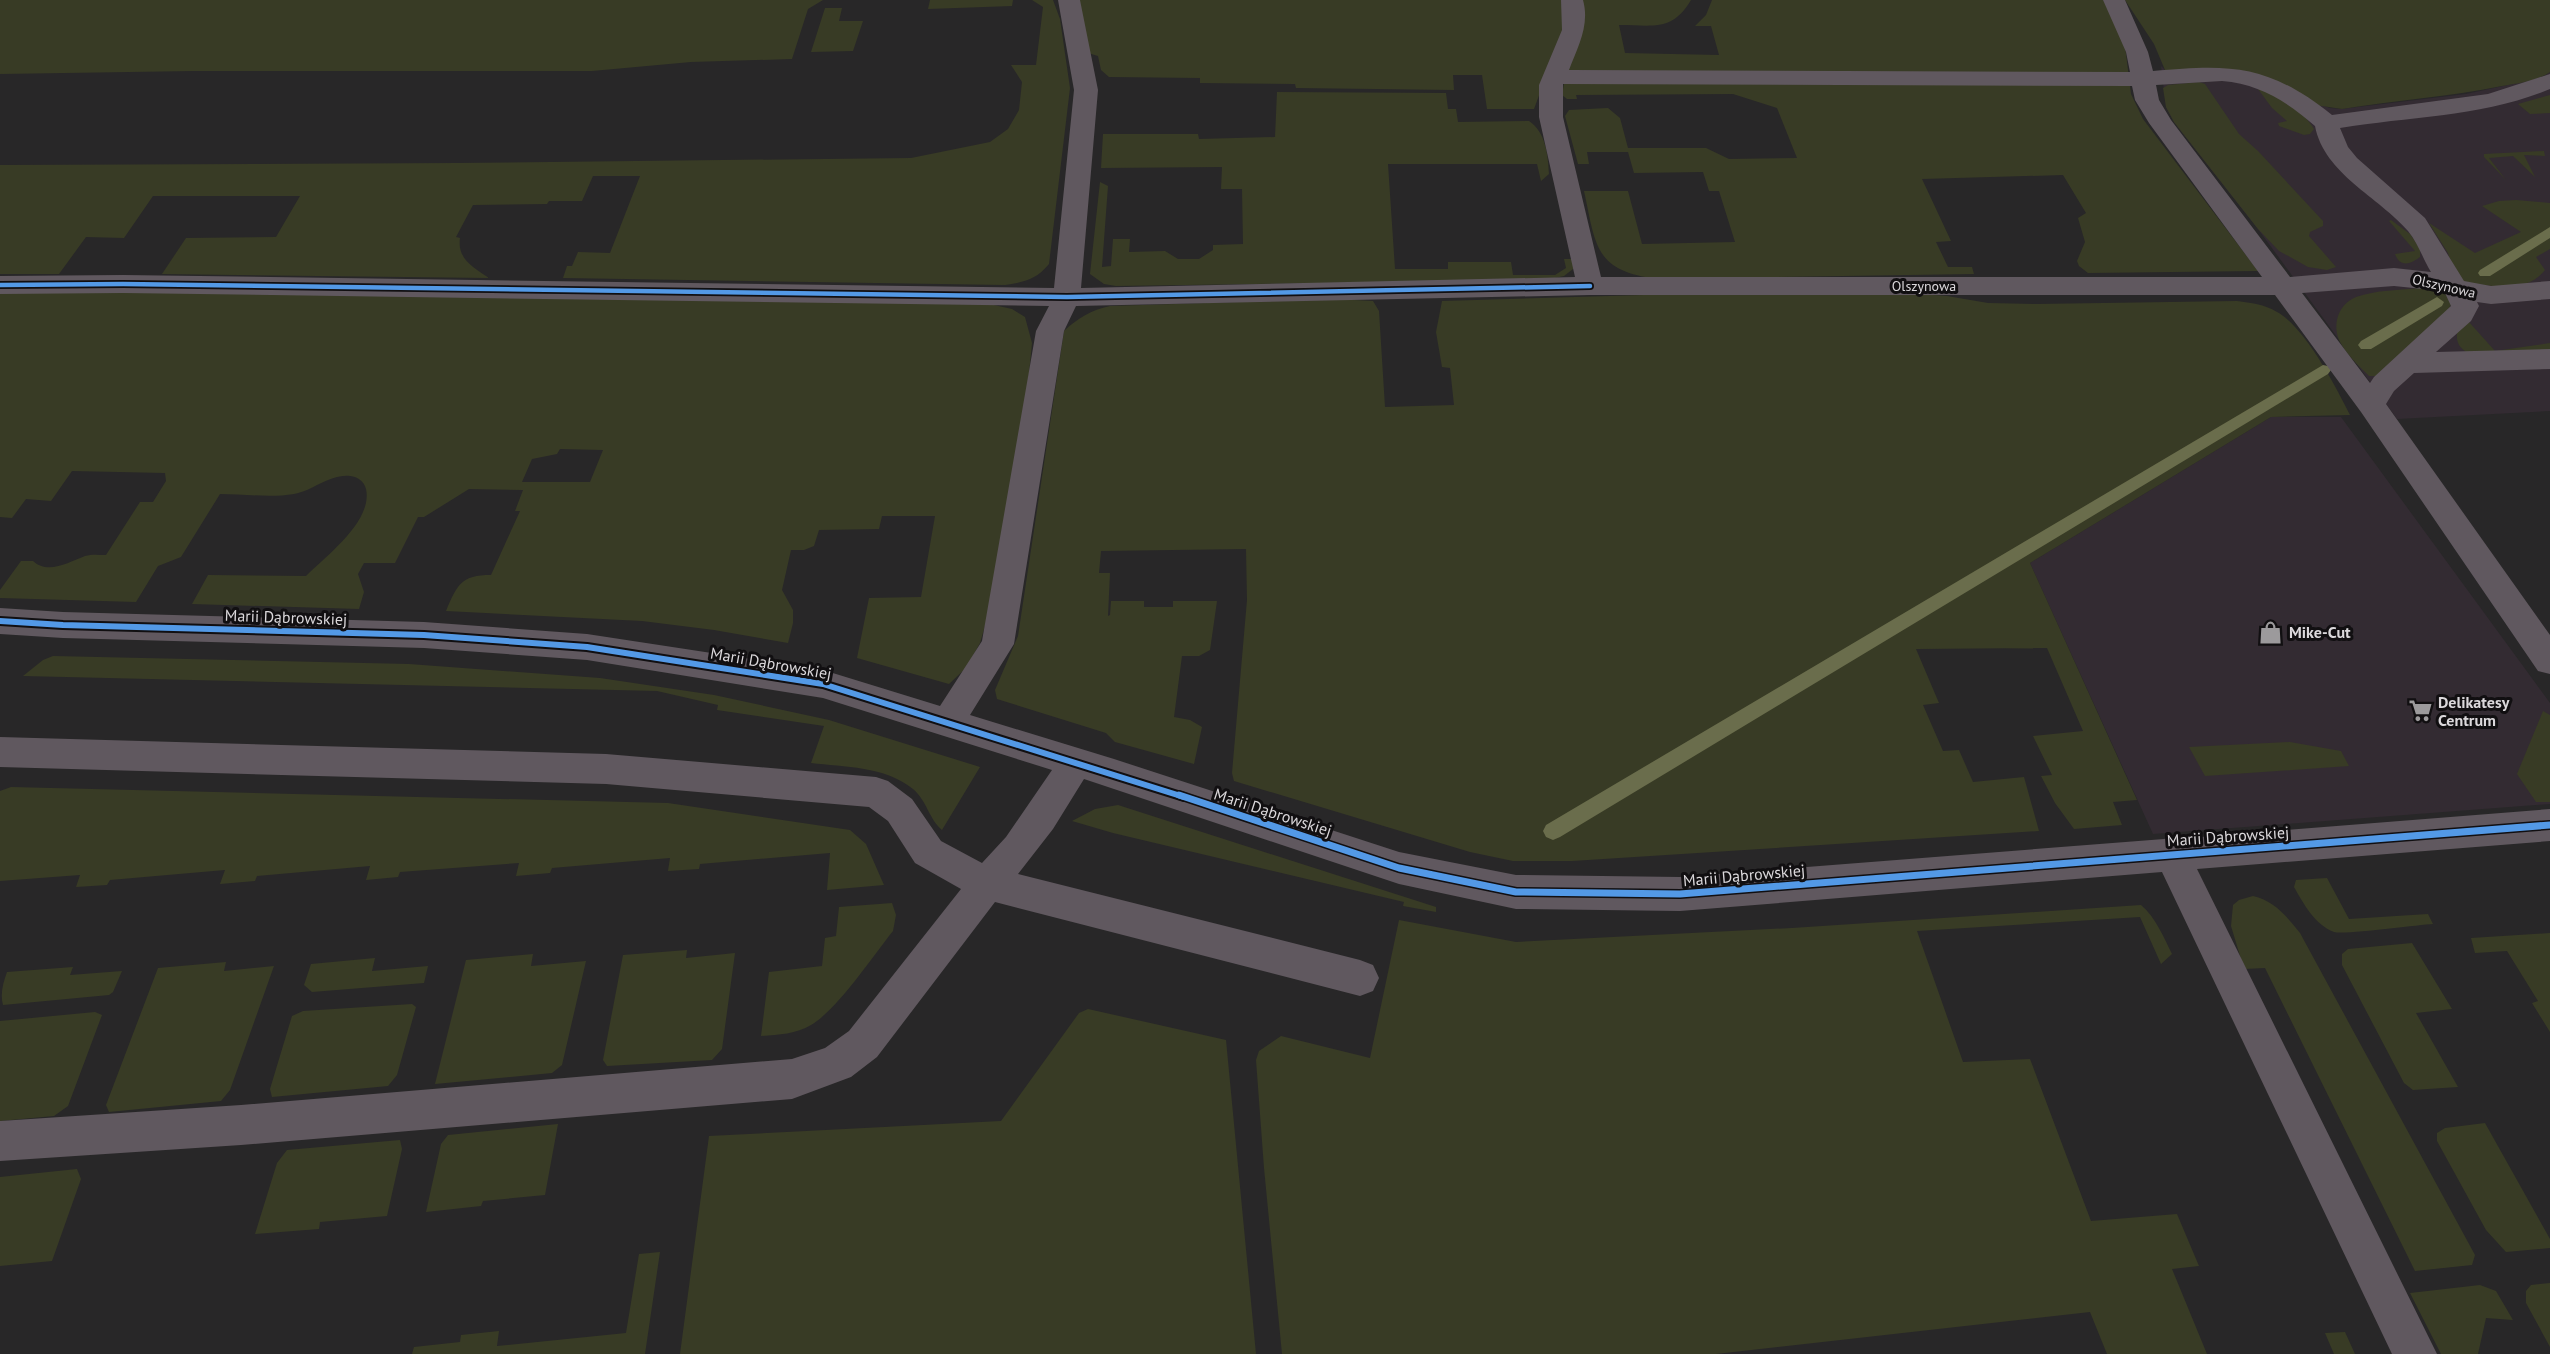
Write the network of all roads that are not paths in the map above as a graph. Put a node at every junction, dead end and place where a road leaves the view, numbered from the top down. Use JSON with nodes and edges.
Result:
{"nodes":[{"id":1,"x":1069,"y":0,"type":"edge"},
{"id":2,"x":1572,"y":0,"type":"edge"},
{"id":3,"x":2114,"y":0,"type":"edge"},
{"id":4,"x":1554,"y":77,"type":"junction"},
{"id":5,"x":2141,"y":79,"type":"junction"},
{"id":6,"x":2550,"y":81,"type":"edge"},
{"id":7,"x":2327,"y":123,"type":"junction"},
{"id":8,"x":0,"y":285,"type":"edge"},
{"id":9,"x":1590,"y":286,"type":"junction"},
{"id":10,"x":2284,"y":286,"type":"junction"},
{"id":11,"x":2453,"y":287,"type":"junction"},
{"id":12,"x":2550,"y":290,"type":"edge"},
{"id":13,"x":1067,"y":297,"type":"junction"},
{"id":14,"x":2550,"y":359,"type":"edge"},
{"id":15,"x":2407,"y":363,"type":"junction"},
{"id":16,"x":2371,"y":405,"type":"junction"},
{"id":17,"x":5,"y":631,"type":"edge"},
{"id":18,"x":2550,"y":661,"type":"edge"},
{"id":19,"x":947,"y":723,"type":"junction"},
{"id":20,"x":0,"y":752,"type":"edge"},
{"id":21,"x":1075,"y":763,"type":"junction"},
{"id":22,"x":2550,"y":825,"type":"edge"},
{"id":23,"x":2171,"y":854,"type":"junction"},
{"id":24,"x":987,"y":883,"type":"junction"},
{"id":25,"x":1360,"y":978,"type":"dead end"},
{"id":26,"x":0,"y":1141,"type":"edge"},
{"id":27,"x":2415,"y":1354,"type":"edge"}],
"edges":[{"from":1,"to":13,"type":"street"},
{"from":2,"to":4,"type":"street"},
{"from":3,"to":5,"type":"street"},
{"from":4,"to":5,"type":"street"},
{"from":4,"to":9,"type":"street"},
{"from":5,"to":7,"type":"street"},
{"from":5,"to":10,"type":"street"},
{"from":6,"to":7,"type":"street"},
{"from":7,"to":11,"type":"street"},
{"from":8,"to":13,"type":"street","name":"Olszynowa"},
{"from":9,"to":10,"type":"street","name":"Olszynowa"},
{"from":9,"to":13,"type":"street","name":"Olszynowa"},
{"from":10,"to":11,"type":"street","name":"Olszynowa"},
{"from":10,"to":16,"type":"street"},
{"from":11,"to":12,"type":"street","name":"Olszynowa"},
{"from":11,"to":15,"type":"street"},
{"from":13,"to":19,"type":"street"},
{"from":14,"to":15,"type":"street"},
{"from":15,"to":16,"type":"street"},
{"from":16,"to":18,"type":"street"},
{"from":17,"to":19,"type":"street","name":"Marii Dąbrowskiej"},
{"from":19,"to":21,"type":"street","name":"Marii Dąbrowskiej"},
{"from":20,"to":24,"type":"street"},
{"from":21,"to":23,"type":"street","name":"Marii Dąbrowskiej"},
{"from":21,"to":24,"type":"street"},
{"from":22,"to":23,"type":"street","name":"Marii Dąbrowskiej"},
{"from":23,"to":27,"type":"street"},
{"from":24,"to":25,"type":"street"},
{"from":24,"to":26,"type":"street"}]}
